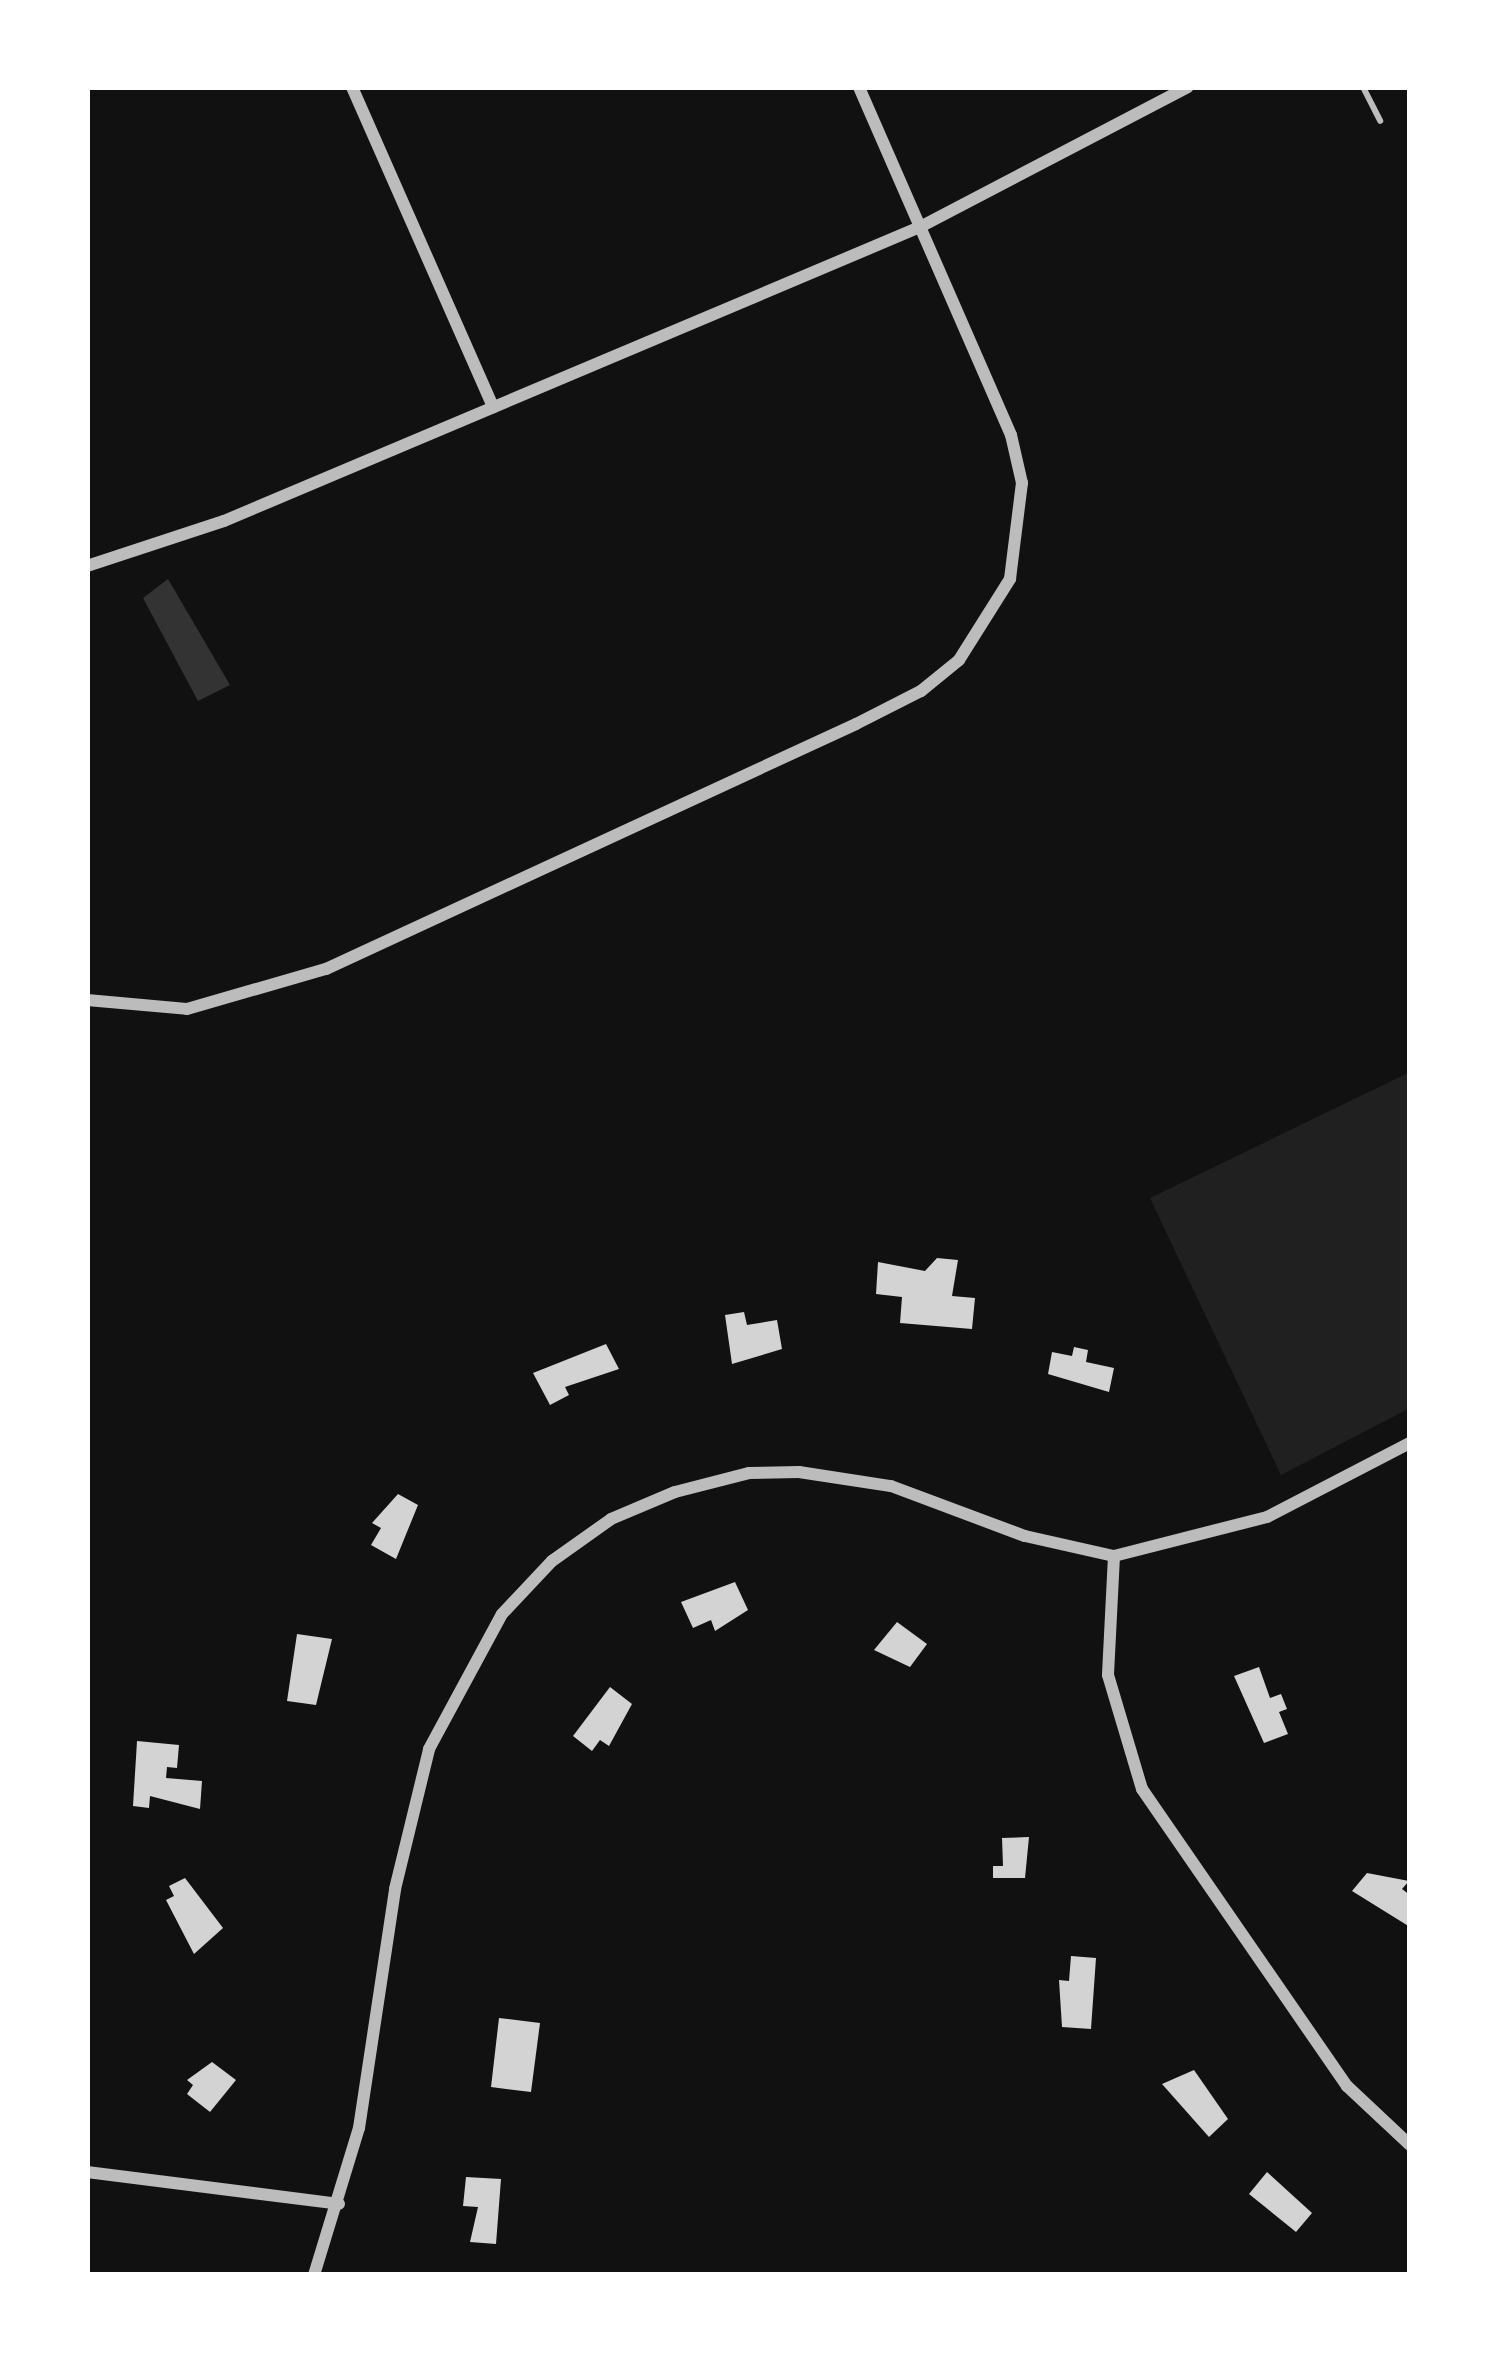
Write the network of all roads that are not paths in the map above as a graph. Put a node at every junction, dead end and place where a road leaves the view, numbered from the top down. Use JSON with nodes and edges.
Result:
{"nodes":[{"id":1,"x":352,"y":87,"type":"edge"},
{"id":2,"x":859,"y":87,"type":"edge"},
{"id":3,"x":1188,"y":87,"type":"edge"},
{"id":4,"x":1364,"y":87,"type":"edge"},
{"id":5,"x":1380,"y":121,"type":"dead end"},
{"id":6,"x":920,"y":227,"type":"junction"},
{"id":7,"x":493,"y":406,"type":"junction"},
{"id":8,"x":87,"y":566,"type":"edge"},
{"id":9,"x":87,"y":1000,"type":"edge"},
{"id":10,"x":1410,"y":1443,"type":"edge"},
{"id":11,"x":1114,"y":1556,"type":"junction"},
{"id":12,"x":1410,"y":2145,"type":"edge"},
{"id":13,"x":87,"y":2172,"type":"edge"},
{"id":14,"x":339,"y":2204,"type":"junction"},
{"id":15,"x":314,"y":2275,"type":"edge"}],
"edges":[{"from":1,"to":7,"type":"street"},
{"from":2,"to":6,"type":"street"},
{"from":3,"to":6,"type":"street"},
{"from":4,"to":5,"type":"lane"},
{"from":6,"to":7,"type":"street"},
{"from":6,"to":9,"type":"street"},
{"from":7,"to":8,"type":"street"},
{"from":10,"to":11,"type":"street"},
{"from":11,"to":12,"type":"street"},
{"from":11,"to":14,"type":"street"},
{"from":13,"to":14,"type":"street"},
{"from":14,"to":15,"type":"street"}]}
